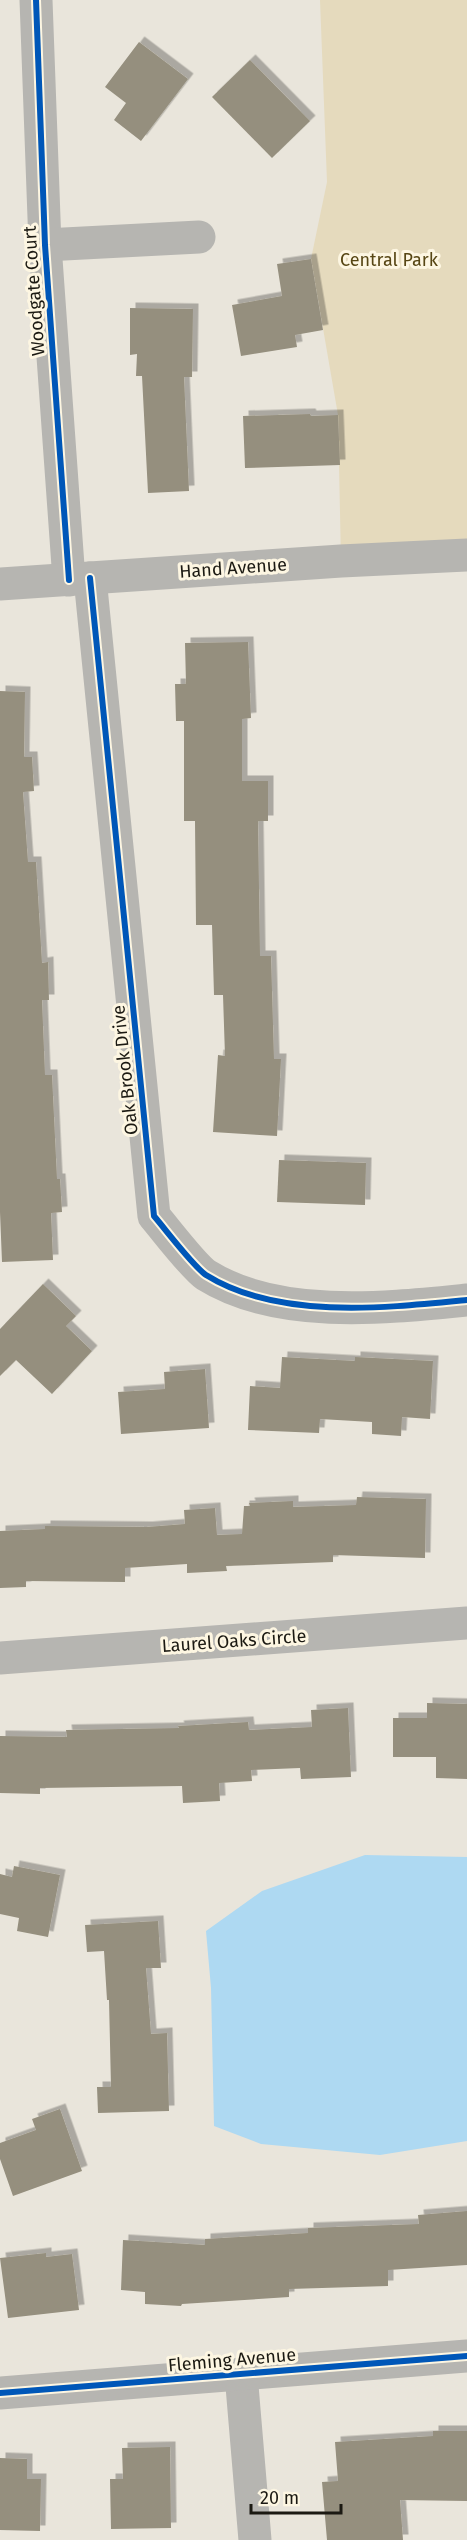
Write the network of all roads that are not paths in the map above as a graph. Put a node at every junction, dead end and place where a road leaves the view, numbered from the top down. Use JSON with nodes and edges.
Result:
{"nodes":[{"id":1,"x":36,"y":0,"type":"edge"},
{"id":2,"x":199,"y":237,"type":"dead end"},
{"id":3,"x":45,"y":245,"type":"junction"},
{"id":4,"x":467,"y":555,"type":"edge"},
{"id":5,"x":80,"y":579,"type":"junction"},
{"id":6,"x":0,"y":584,"type":"edge"},
{"id":7,"x":467,"y":1300,"type":"edge"},
{"id":8,"x":467,"y":1623,"type":"edge"},
{"id":9,"x":0,"y":1658,"type":"edge"},
{"id":10,"x":467,"y":2356,"type":"edge"},
{"id":11,"x":241,"y":2374,"type":"junction"},
{"id":12,"x":0,"y":2393,"type":"edge"},
{"id":13,"x":255,"y":2540,"type":"edge"}],
"edges":[{"from":1,"to":3,"type":"street","name":"Woodgate Court"},
{"from":2,"to":3,"type":"street"},
{"from":3,"to":5,"type":"street","name":"Woodgate Court"},
{"from":4,"to":5,"type":"street","name":"Hand Avenue"},
{"from":5,"to":6,"type":"street","name":"Hand Avenue"},
{"from":5,"to":7,"type":"street","name":"Oak Brook Drive"},
{"from":8,"to":9,"type":"street","name":"Laurel Oaks Circle"},
{"from":10,"to":11,"type":"street","name":"Fleming Avenue"},
{"from":11,"to":12,"type":"street","name":"Fleming Avenue"},
{"from":11,"to":13,"type":"street"}]}
